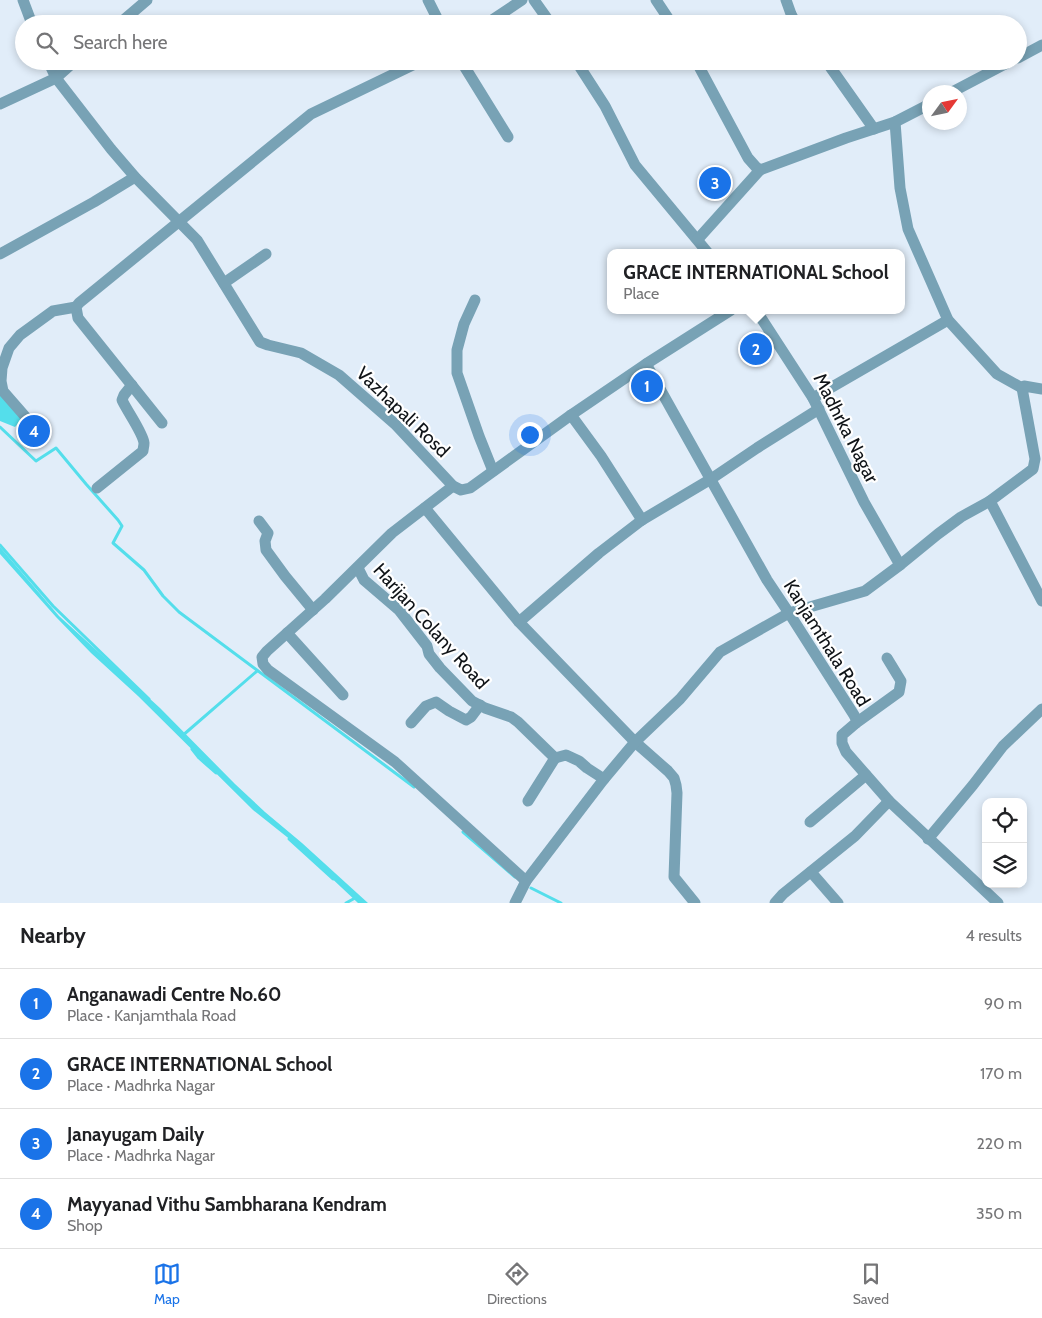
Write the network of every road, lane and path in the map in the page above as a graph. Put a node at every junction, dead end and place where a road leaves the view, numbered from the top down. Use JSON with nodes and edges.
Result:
{"nodes":[{"id":1,"x":23,"y":0,"type":"edge"},
{"id":2,"x":147,"y":0,"type":"edge"},
{"id":3,"x":428,"y":0,"type":"edge"},
{"id":4,"x":522,"y":0,"type":"edge"},
{"id":5,"x":534,"y":0,"type":"edge"},
{"id":6,"x":656,"y":0,"type":"edge"},
{"id":7,"x":786,"y":0,"type":"edge"},
{"id":8,"x":29,"y":15,"type":"edge"},
{"id":9,"x":130,"y":15,"type":"edge"},
{"id":10,"x":436,"y":15,"type":"edge"},
{"id":11,"x":500,"y":15,"type":"edge"},
{"id":12,"x":545,"y":15,"type":"edge"},
{"id":13,"x":666,"y":15,"type":"edge"},
{"id":14,"x":792,"y":15,"type":"edge"},
{"id":15,"x":1042,"y":45,"type":"edge"},
{"id":16,"x":1027,"y":53,"type":"edge"},
{"id":17,"x":52,"y":70,"type":"edge"},
{"id":18,"x":65,"y":70,"type":"edge"},
{"id":19,"x":402,"y":70,"type":"edge"},
{"id":20,"x":467,"y":70,"type":"edge"},
{"id":21,"x":582,"y":70,"type":"edge"},
{"id":22,"x":701,"y":70,"type":"edge"},
{"id":23,"x":832,"y":70,"type":"edge"},
{"id":24,"x":994,"y":70,"type":"edge"},
{"id":25,"x":56,"y":78,"type":"junction"},
{"id":26,"x":965,"y":85,"type":"edge"},
{"id":27,"x":0,"y":104,"type":"edge"},
{"id":28,"x":922,"y":108,"type":"edge"},
{"id":29,"x":895,"y":122,"type":"junction"},
{"id":30,"x":874,"y":129,"type":"junction"},
{"id":31,"x":508,"y":137,"type":"dead end"},
{"id":32,"x":760,"y":170,"type":"junction"},
{"id":33,"x":135,"y":177,"type":"junction"},
{"id":34,"x":179,"y":223,"type":"junction"},
{"id":35,"x":698,"y":239,"type":"junction"},
{"id":36,"x":705,"y":249,"type":"edge"},
{"id":37,"x":0,"y":254,"type":"edge"},
{"id":38,"x":266,"y":254,"type":"dead end"},
{"id":39,"x":224,"y":283,"type":"junction"},
{"id":40,"x":475,"y":300,"type":"dead end"},
{"id":41,"x":76,"y":307,"type":"junction"},
{"id":42,"x":725,"y":314,"type":"edge"},
{"id":43,"x":759,"y":314,"type":"edge"},
{"id":44,"x":948,"y":320,"type":"junction"},
{"id":45,"x":646,"y":364,"type":"junction"},
{"id":46,"x":132,"y":385,"type":"junction"},
{"id":47,"x":1022,"y":388,"type":"junction"},
{"id":48,"x":1042,"y":388,"type":"edge"},
{"id":49,"x":814,"y":398,"type":"junction"},
{"id":50,"x":819,"y":409,"type":"junction"},
{"id":51,"x":571,"y":415,"type":"junction"},
{"id":52,"x":162,"y":423,"type":"dead end"},
{"id":53,"x":44,"y":438,"type":"dead end"},
{"id":54,"x":493,"y":471,"type":"junction"},
{"id":55,"x":711,"y":478,"type":"junction"},
{"id":56,"x":453,"y":486,"type":"junction"},
{"id":57,"x":97,"y":488,"type":"dead end"},
{"id":58,"x":990,"y":501,"type":"junction"},
{"id":59,"x":425,"y":508,"type":"junction"},
{"id":60,"x":642,"y":520,"type":"junction"},
{"id":61,"x":259,"y":521,"type":"dead end"},
{"id":62,"x":900,"y":565,"type":"junction"},
{"id":63,"x":358,"y":568,"type":"junction"},
{"id":64,"x":1042,"y":601,"type":"edge"},
{"id":65,"x":313,"y":610,"type":"junction"},
{"id":66,"x":789,"y":613,"type":"junction"},
{"id":67,"x":519,"y":622,"type":"junction"},
{"id":68,"x":287,"y":633,"type":"junction"},
{"id":69,"x":887,"y":658,"type":"dead end"},
{"id":70,"x":343,"y":695,"type":"dead end"},
{"id":71,"x":480,"y":705,"type":"junction"},
{"id":72,"x":1042,"y":709,"type":"edge"},
{"id":73,"x":411,"y":723,"type":"dead end"},
{"id":74,"x":856,"y":723,"type":"junction"},
{"id":75,"x":635,"y":742,"type":"junction"},
{"id":76,"x":555,"y":758,"type":"junction"},
{"id":77,"x":866,"y":775,"type":"junction"},
{"id":78,"x":604,"y":779,"type":"junction"},
{"id":79,"x":889,"y":801,"type":"junction"},
{"id":80,"x":528,"y":802,"type":"dead end"},
{"id":81,"x":810,"y":822,"type":"dead end"},
{"id":82,"x":928,"y":839,"type":"junction"},
{"id":83,"x":810,"y":872,"type":"junction"},
{"id":84,"x":526,"y":881,"type":"junction"},
{"id":85,"x":515,"y":903,"type":"edge"},
{"id":86,"x":695,"y":903,"type":"edge"},
{"id":87,"x":775,"y":903,"type":"edge"},
{"id":88,"x":838,"y":903,"type":"edge"},
{"id":89,"x":998,"y":903,"type":"edge"}],
"edges":[{"from":1,"to":8,"type":"street"},
{"from":2,"to":9,"type":"street"},
{"from":3,"to":10,"type":"street"},
{"from":4,"to":11,"type":"street"},
{"from":5,"to":12,"type":"street"},
{"from":6,"to":13,"type":"street"},
{"from":7,"to":14,"type":"street"},
{"from":15,"to":16,"type":"street"},
{"from":17,"to":25,"type":"street","name":"Vazhapali Rosd"},
{"from":18,"to":25,"type":"street"},
{"from":19,"to":34,"type":"street"},
{"from":20,"to":31,"type":"street"},
{"from":21,"to":35,"type":"street"},
{"from":22,"to":32,"type":"street"},
{"from":23,"to":30,"type":"street"},
{"from":24,"to":26,"type":"street"},
{"from":25,"to":27,"type":"street"},
{"from":25,"to":33,"type":"street","name":"Vazhapali Rosd"},
{"from":28,"to":29,"type":"street"},
{"from":29,"to":30,"type":"street"},
{"from":29,"to":44,"type":"street"},
{"from":30,"to":32,"type":"street"},
{"from":32,"to":35,"type":"street"},
{"from":33,"to":34,"type":"street","name":"Vazhapali Rosd"},
{"from":33,"to":37,"type":"street"},
{"from":34,"to":39,"type":"street","name":"Vazhapali Rosd"},
{"from":34,"to":41,"type":"street"},
{"from":35,"to":36,"type":"street"},
{"from":38,"to":39,"type":"street"},
{"from":39,"to":56,"type":"street","name":"Vazhapali Rosd"},
{"from":40,"to":54,"type":"street"},
{"from":41,"to":46,"type":"street"},
{"from":41,"to":53,"type":"street"},
{"from":42,"to":45,"type":"street","name":"Vazhapali Rosd"},
{"from":43,"to":49,"type":"street","name":"Madhrka Nagar"},
{"from":44,"to":47,"type":"street"},
{"from":44,"to":49,"type":"street"},
{"from":45,"to":51,"type":"street","name":"Vazhapali Rosd"},
{"from":45,"to":55,"type":"street","name":"Kanjamthala Road"},
{"from":46,"to":52,"type":"street"},
{"from":46,"to":57,"type":"street"},
{"from":47,"to":48,"type":"street"},
{"from":47,"to":58,"type":"street"},
{"from":49,"to":50,"type":"street","name":"Madhrka Nagar"},
{"from":50,"to":55,"type":"street"},
{"from":50,"to":62,"type":"street","name":"Madhrka Nagar"},
{"from":51,"to":54,"type":"street","name":"Vazhapali Rosd"},
{"from":51,"to":60,"type":"street"},
{"from":54,"to":56,"type":"street","name":"Vazhapali Rosd"},
{"from":55,"to":60,"type":"street"},
{"from":55,"to":66,"type":"street","name":"Kanjamthala Road"},
{"from":56,"to":59,"type":"street"},
{"from":58,"to":62,"type":"street"},
{"from":58,"to":64,"type":"street"},
{"from":59,"to":63,"type":"street"},
{"from":59,"to":67,"type":"street"},
{"from":60,"to":67,"type":"street"},
{"from":61,"to":65,"type":"street"},
{"from":62,"to":66,"type":"street"},
{"from":63,"to":65,"type":"street"},
{"from":63,"to":71,"type":"street","name":"Harijan Colany Road"},
{"from":65,"to":68,"type":"street"},
{"from":66,"to":74,"type":"street","name":"Kanjamthala Road"},
{"from":66,"to":75,"type":"street"},
{"from":67,"to":75,"type":"street"},
{"from":68,"to":70,"type":"street"},
{"from":68,"to":84,"type":"street"},
{"from":69,"to":74,"type":"street"},
{"from":71,"to":73,"type":"street"},
{"from":71,"to":76,"type":"street","name":"Harijan Colany Road"},
{"from":72,"to":82,"type":"street"},
{"from":74,"to":77,"type":"street","name":"Kanjamthala Road"},
{"from":75,"to":78,"type":"street"},
{"from":75,"to":86,"type":"street"},
{"from":76,"to":78,"type":"street"},
{"from":76,"to":80,"type":"street"},
{"from":77,"to":79,"type":"street","name":"Kanjamthala Road"},
{"from":77,"to":81,"type":"street"},
{"from":78,"to":84,"type":"street"},
{"from":79,"to":82,"type":"street","name":"Kanjamthala Road"},
{"from":79,"to":83,"type":"street"},
{"from":82,"to":89,"type":"street","name":"Kanjamthala Road"},
{"from":83,"to":87,"type":"street"},
{"from":83,"to":88,"type":"street"},
{"from":84,"to":85,"type":"street"}]}
